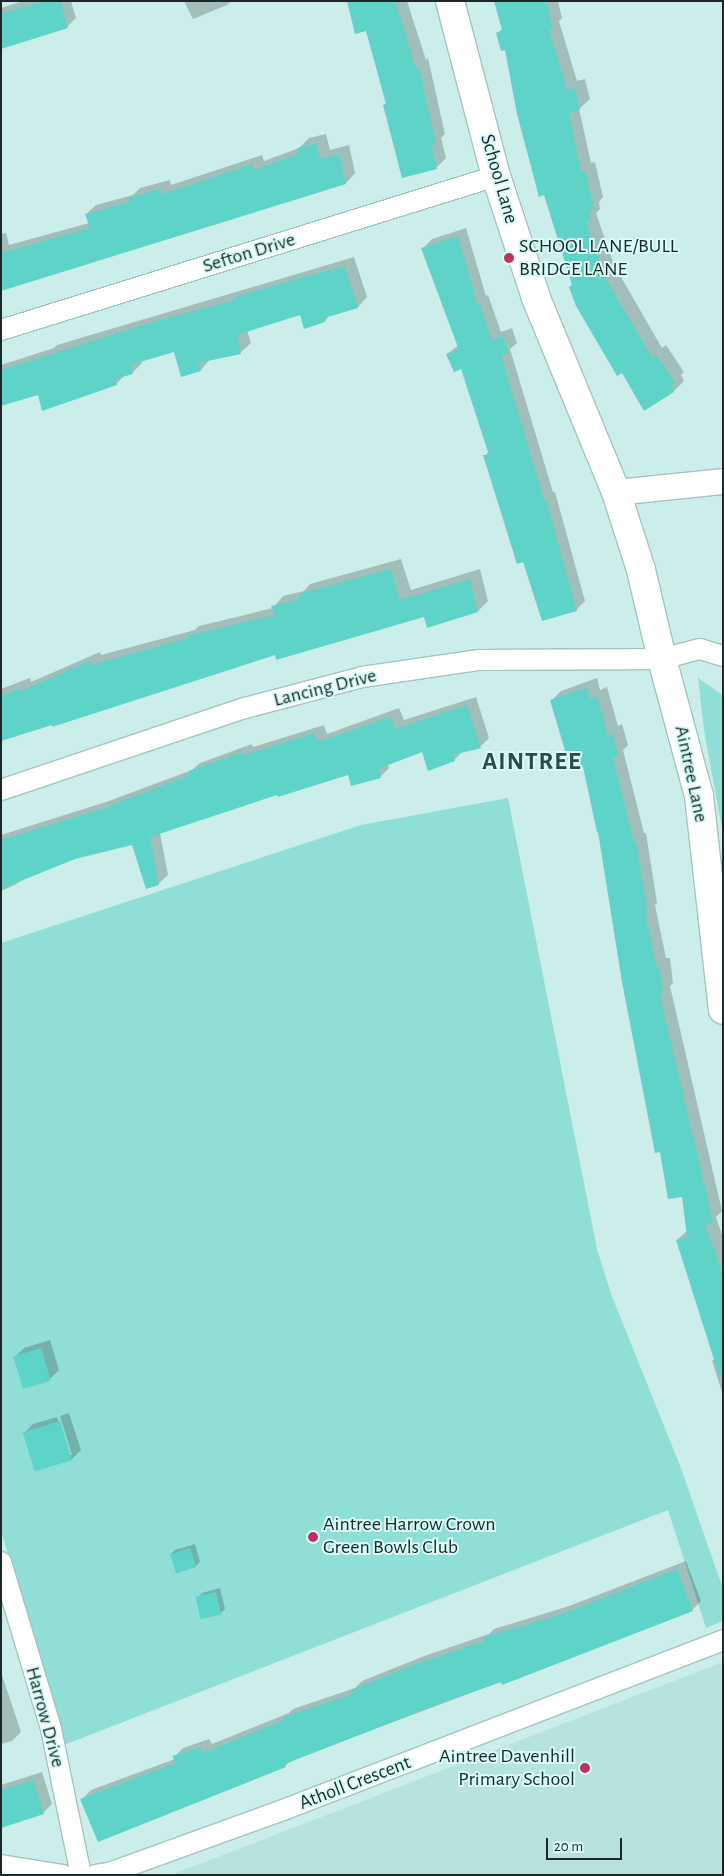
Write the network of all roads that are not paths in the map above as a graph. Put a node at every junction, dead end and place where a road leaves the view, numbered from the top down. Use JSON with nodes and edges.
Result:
{"nodes":[{"id":1,"x":450,"y":1,"type":"edge"},
{"id":2,"x":496,"y":176,"type":"junction"},
{"id":3,"x":1,"y":330,"type":"edge"},
{"id":4,"x":723,"y":481,"type":"edge"},
{"id":5,"x":616,"y":492,"type":"junction"},
{"id":6,"x":723,"y":656,"type":"edge"},
{"id":7,"x":662,"y":659,"type":"junction"},
{"id":8,"x":1,"y":790,"type":"edge"},
{"id":9,"x":723,"y":1010,"type":"edge"},
{"id":10,"x":1,"y":1562,"type":"edge"},
{"id":11,"x":723,"y":1640,"type":"edge"},
{"id":12,"x":1,"y":1865,"type":"edge"},
{"id":13,"x":38,"y":1873,"type":"edge"},
{"id":14,"x":63,"y":1875,"type":"edge"},
{"id":15,"x":81,"y":1875,"type":"edge"},
{"id":16,"x":96,"y":1875,"type":"edge"}],
"edges":[{"from":1,"to":2,"type":"main road","name":"School Lane"},
{"from":2,"to":3,"type":"street","name":"Sefton Drive"},
{"from":2,"to":5,"type":"main road","name":"School Lane"},
{"from":4,"to":5,"type":"street"},
{"from":5,"to":7,"type":"main road","name":"Aintree Lane"},
{"from":6,"to":7,"type":"street"},
{"from":7,"to":8,"type":"street","name":"Lancing Drive"},
{"from":7,"to":9,"type":"main road","name":"Aintree Lane"},
{"from":10,"to":15,"type":"street","name":"Harrow Drive"},
{"from":11,"to":16,"type":"street","name":"Atholl Crescent"},
{"from":12,"to":13,"type":"street"},
{"from":13,"to":14,"type":"street"}]}
